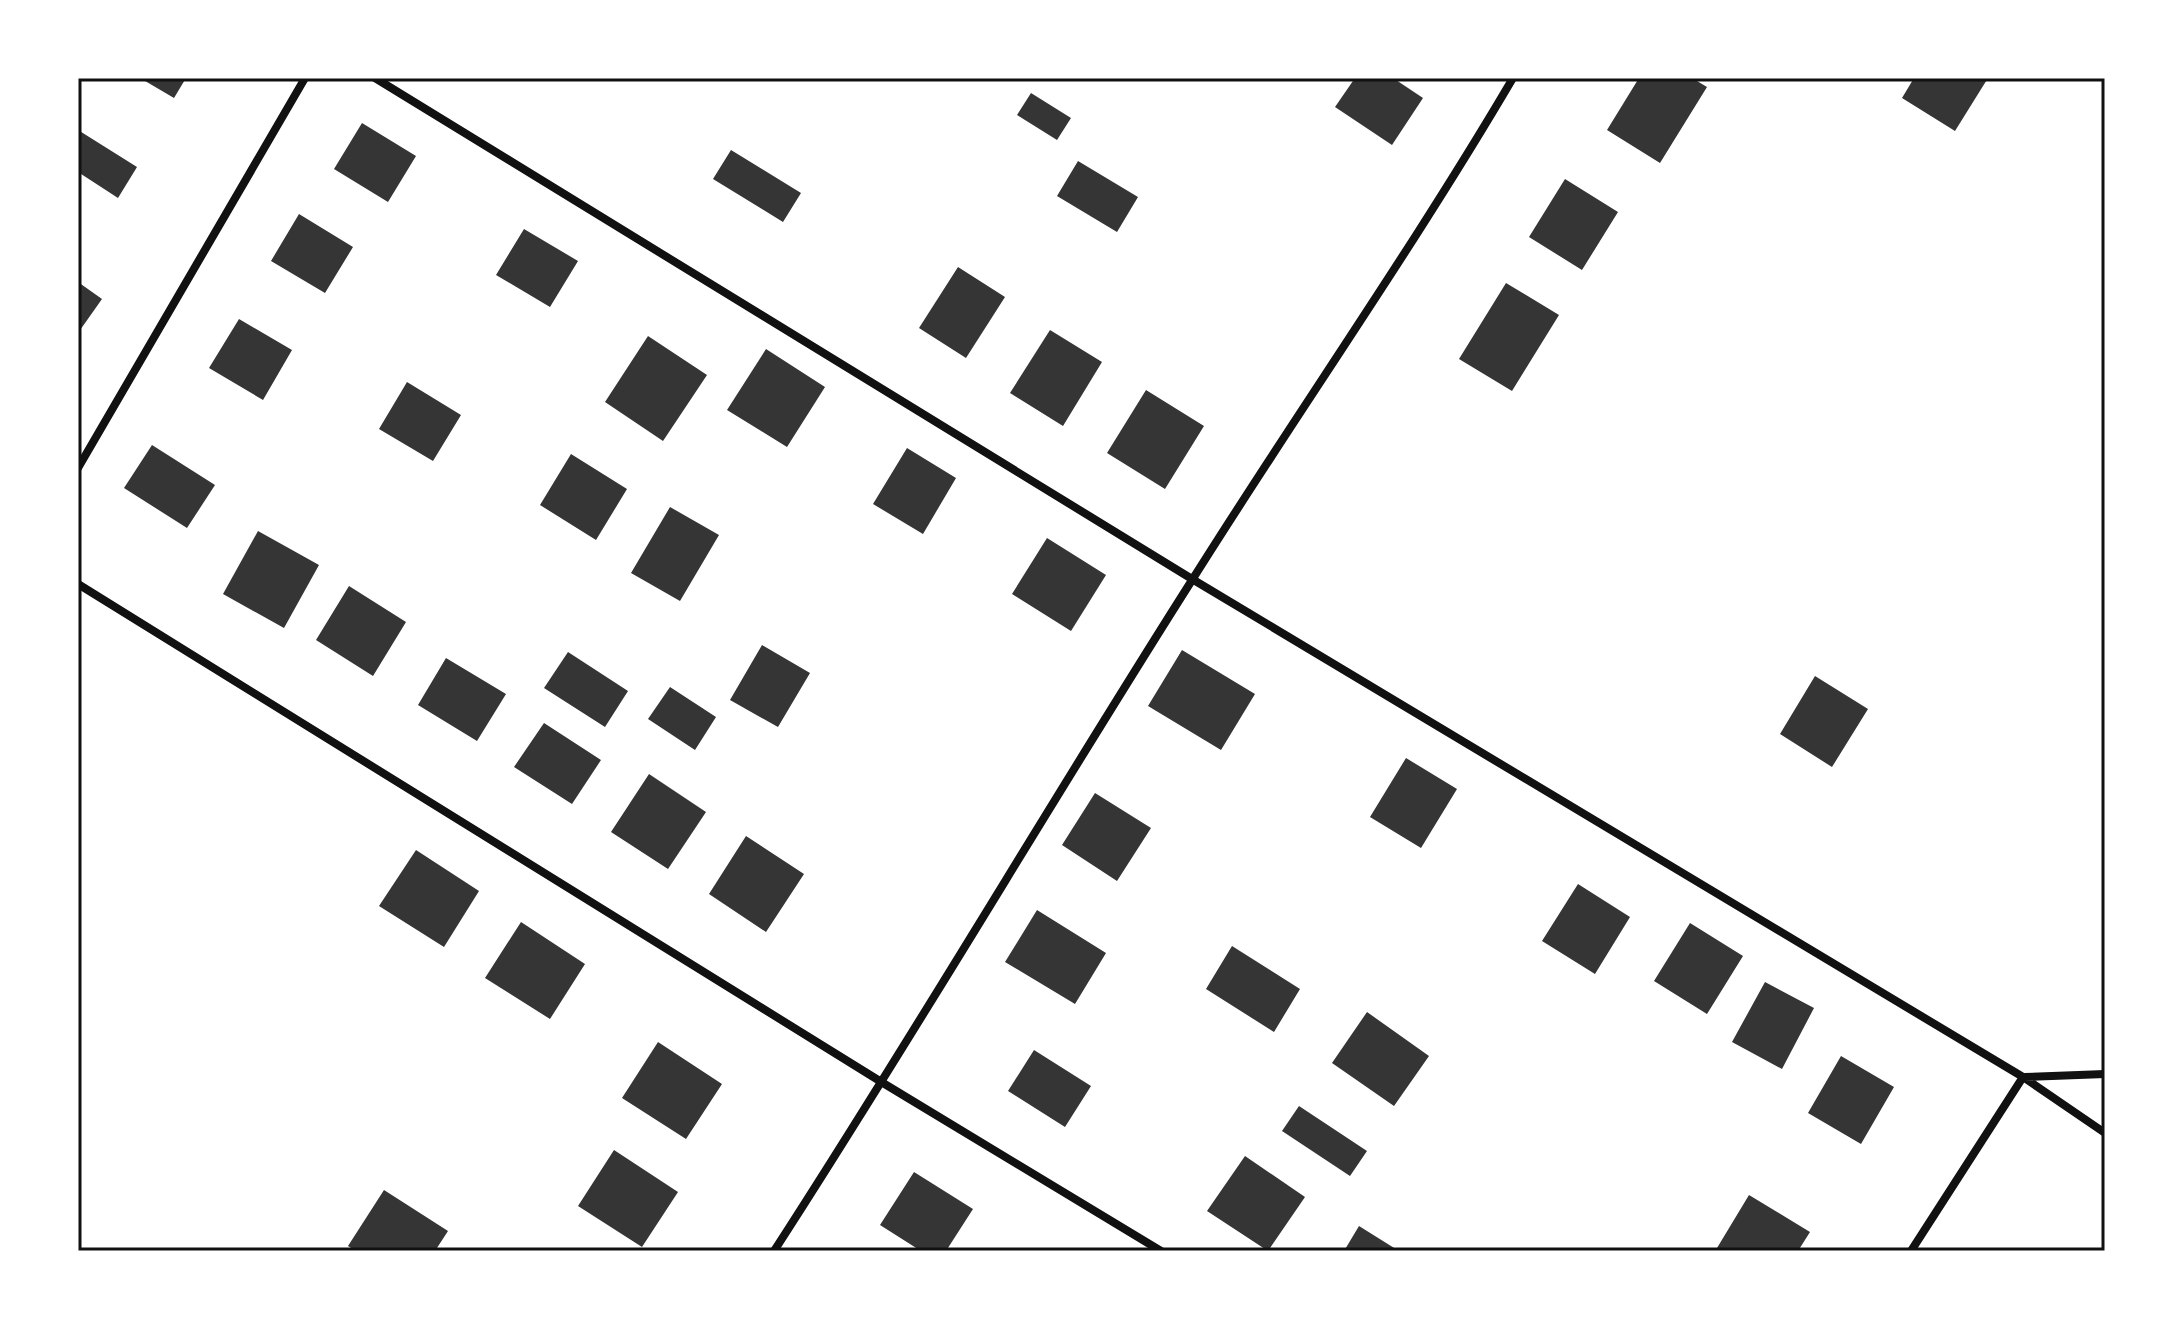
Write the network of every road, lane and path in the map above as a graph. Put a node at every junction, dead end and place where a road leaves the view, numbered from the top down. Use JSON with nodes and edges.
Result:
{"nodes":[{"id":1,"x":305,"y":78,"type":"edge"},
{"id":2,"x":375,"y":78,"type":"edge"},
{"id":3,"x":1513,"y":78,"type":"edge"},
{"id":4,"x":78,"y":468,"type":"edge"},
{"id":5,"x":1192,"y":579,"type":"junction"},
{"id":6,"x":78,"y":584,"type":"edge"},
{"id":7,"x":2105,"y":1074,"type":"edge"},
{"id":8,"x":2023,"y":1077,"type":"junction"},
{"id":9,"x":883,"y":1083,"type":"junction"},
{"id":10,"x":2105,"y":1133,"type":"edge"},
{"id":11,"x":774,"y":1251,"type":"edge"},
{"id":12,"x":1161,"y":1251,"type":"edge"},
{"id":13,"x":1911,"y":1251,"type":"edge"}],
"edges":[{"from":1,"to":4,"type":"street"},
{"from":2,"to":5,"type":"street"},
{"from":3,"to":5,"type":"street"},
{"from":5,"to":8,"type":"street"},
{"from":5,"to":9,"type":"street"},
{"from":6,"to":9,"type":"street"},
{"from":7,"to":8,"type":"street"},
{"from":8,"to":10,"type":"street"},
{"from":8,"to":13,"type":"street"},
{"from":9,"to":11,"type":"street"},
{"from":9,"to":12,"type":"street"}]}
